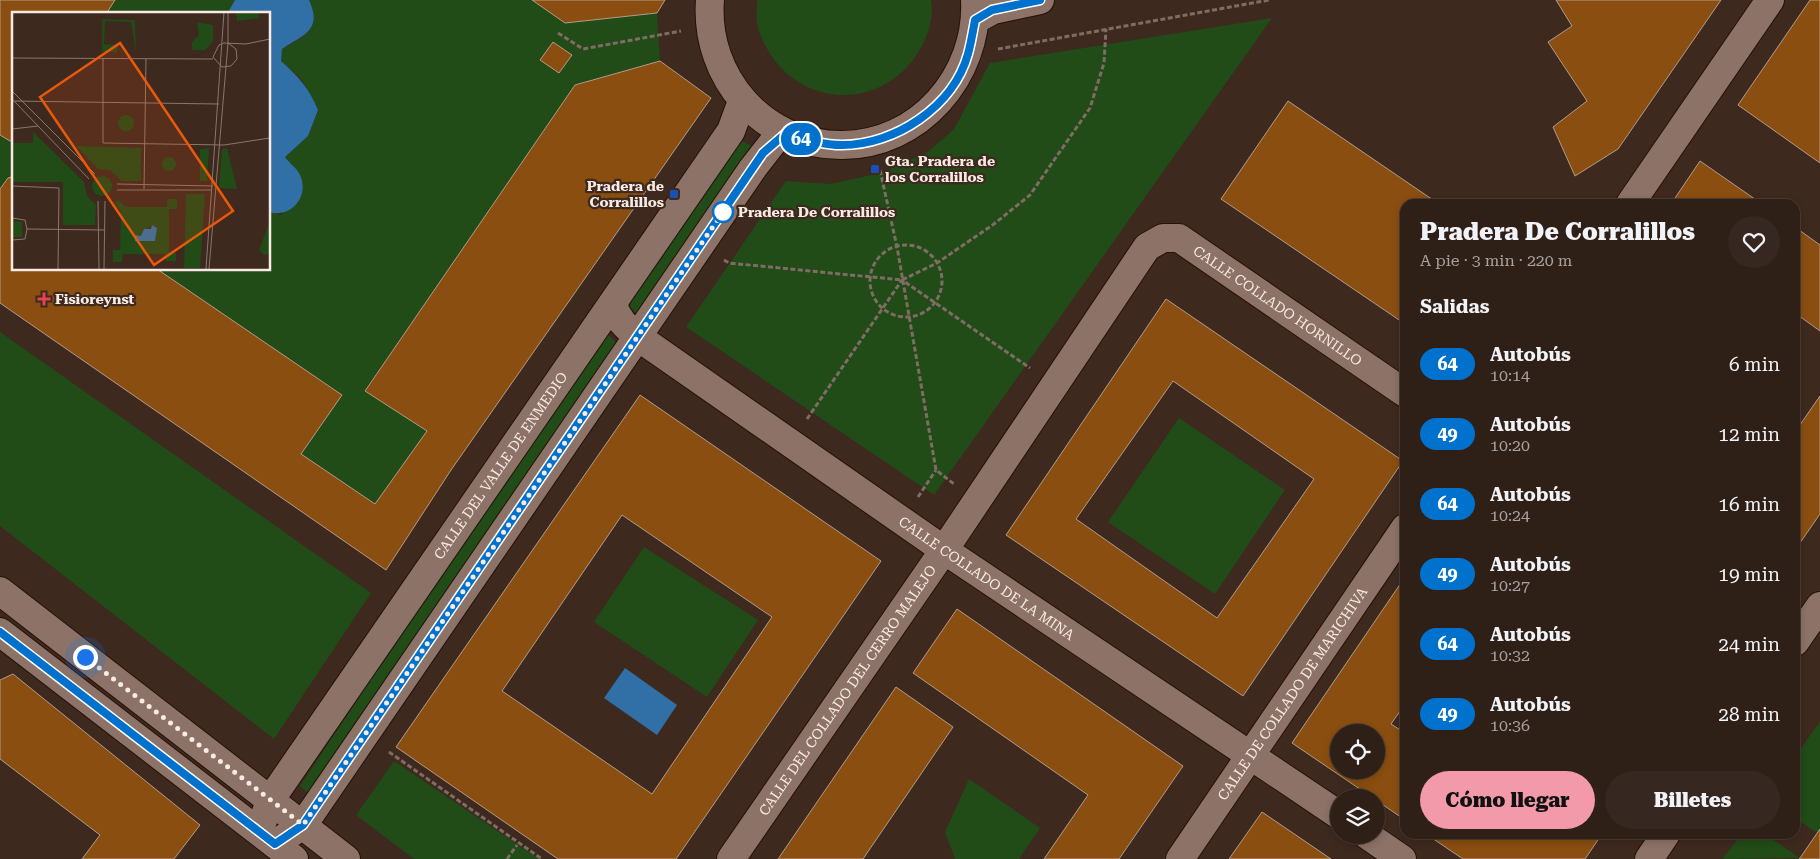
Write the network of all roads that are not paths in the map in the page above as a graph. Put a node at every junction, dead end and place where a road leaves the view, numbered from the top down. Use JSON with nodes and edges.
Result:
{"nodes":[{"id":1,"x":710,"y":0,"type":"edge"},
{"id":2,"x":1040,"y":0,"type":"edge"},
{"id":3,"x":1770,"y":0,"type":"edge"},
{"id":4,"x":975,"y":10,"type":"edge"},
{"id":5,"x":742,"y":101,"type":"junction"},
{"id":6,"x":785,"y":134,"type":"junction"},
{"id":7,"x":1633,"y":199,"type":"edge"},
{"id":8,"x":1147,"y":247,"type":"joint"},
{"id":9,"x":613,"y":304,"type":"junction"},
{"id":10,"x":638,"y":337,"type":"junction"},
{"id":11,"x":1400,"y":390,"type":"edge"},
{"id":12,"x":1400,"y":535,"type":"edge"},
{"id":13,"x":944,"y":550,"type":"junction"},
{"id":14,"x":0,"y":592,"type":"edge"},
{"id":15,"x":1820,"y":606,"type":"edge"},
{"id":16,"x":0,"y":632,"type":"edge"},
{"id":17,"x":1800,"y":635,"type":"edge"},
{"id":18,"x":1252,"y":756,"type":"junction"},
{"id":19,"x":271,"y":799,"type":"junction"},
{"id":20,"x":1330,"y":809,"type":"edge"},
{"id":21,"x":303,"y":825,"type":"junction"},
{"id":22,"x":1662,"y":839,"type":"edge"},
{"id":23,"x":1380,"y":844,"type":"edge"},
{"id":24,"x":276,"y":845,"type":"edge"},
{"id":25,"x":346,"y":859,"type":"edge"},
{"id":26,"x":731,"y":859,"type":"edge"},
{"id":27,"x":1180,"y":859,"type":"edge"},
{"id":28,"x":1402,"y":859,"type":"edge"},
{"id":29,"x":1648,"y":859,"type":"edge"}],
"edges":[{"from":1,"to":5,"type":"street"},
{"from":2,"to":4,"type":"street"},
{"from":3,"to":7,"type":"street"},
{"from":4,"to":6,"type":"street"},
{"from":5,"to":6,"type":"street"},
{"from":5,"to":9,"type":"street","name":"CALLE DEL VALLE DE ENMEDIO"},
{"from":6,"to":10,"type":"street"},
{"from":8,"to":11,"type":"street","name":"CALLE COLLADO HORNILLO"},
{"from":8,"to":13,"type":"street","name":"CALLE DEL COLLADO DEL CERRO MALEJO"},
{"from":9,"to":10,"type":"street","name":"CALLE COLLADO DE LA MINA"},
{"from":9,"to":19,"type":"street","name":"CALLE DEL VALLE DE ENMEDIO"},
{"from":10,"to":13,"type":"street","name":"CALLE COLLADO DE LA MINA"},
{"from":10,"to":21,"type":"street"},
{"from":12,"to":18,"type":"street","name":"CALLE DE COLLADO DE MARICHIVA"},
{"from":13,"to":18,"type":"street","name":"CALLE COLLADO DE LA MINA"},
{"from":13,"to":26,"type":"street","name":"CALLE DEL COLLADO DEL CERRO MALEJO"},
{"from":14,"to":19,"type":"street"},
{"from":15,"to":17,"type":"street"},
{"from":16,"to":24,"type":"street"},
{"from":18,"to":20,"type":"street","name":"CALLE COLLADO DE LA MINA"},
{"from":18,"to":27,"type":"street","name":"CALLE DE COLLADO DE MARICHIVA"},
{"from":19,"to":21,"type":"street"},
{"from":19,"to":24,"type":"street","name":"CALLE DEL VALLE DE ENMEDIO"},
{"from":21,"to":24,"type":"street"},
{"from":21,"to":25,"type":"street"},
{"from":22,"to":29,"type":"street"},
{"from":23,"to":28,"type":"street"}]}
